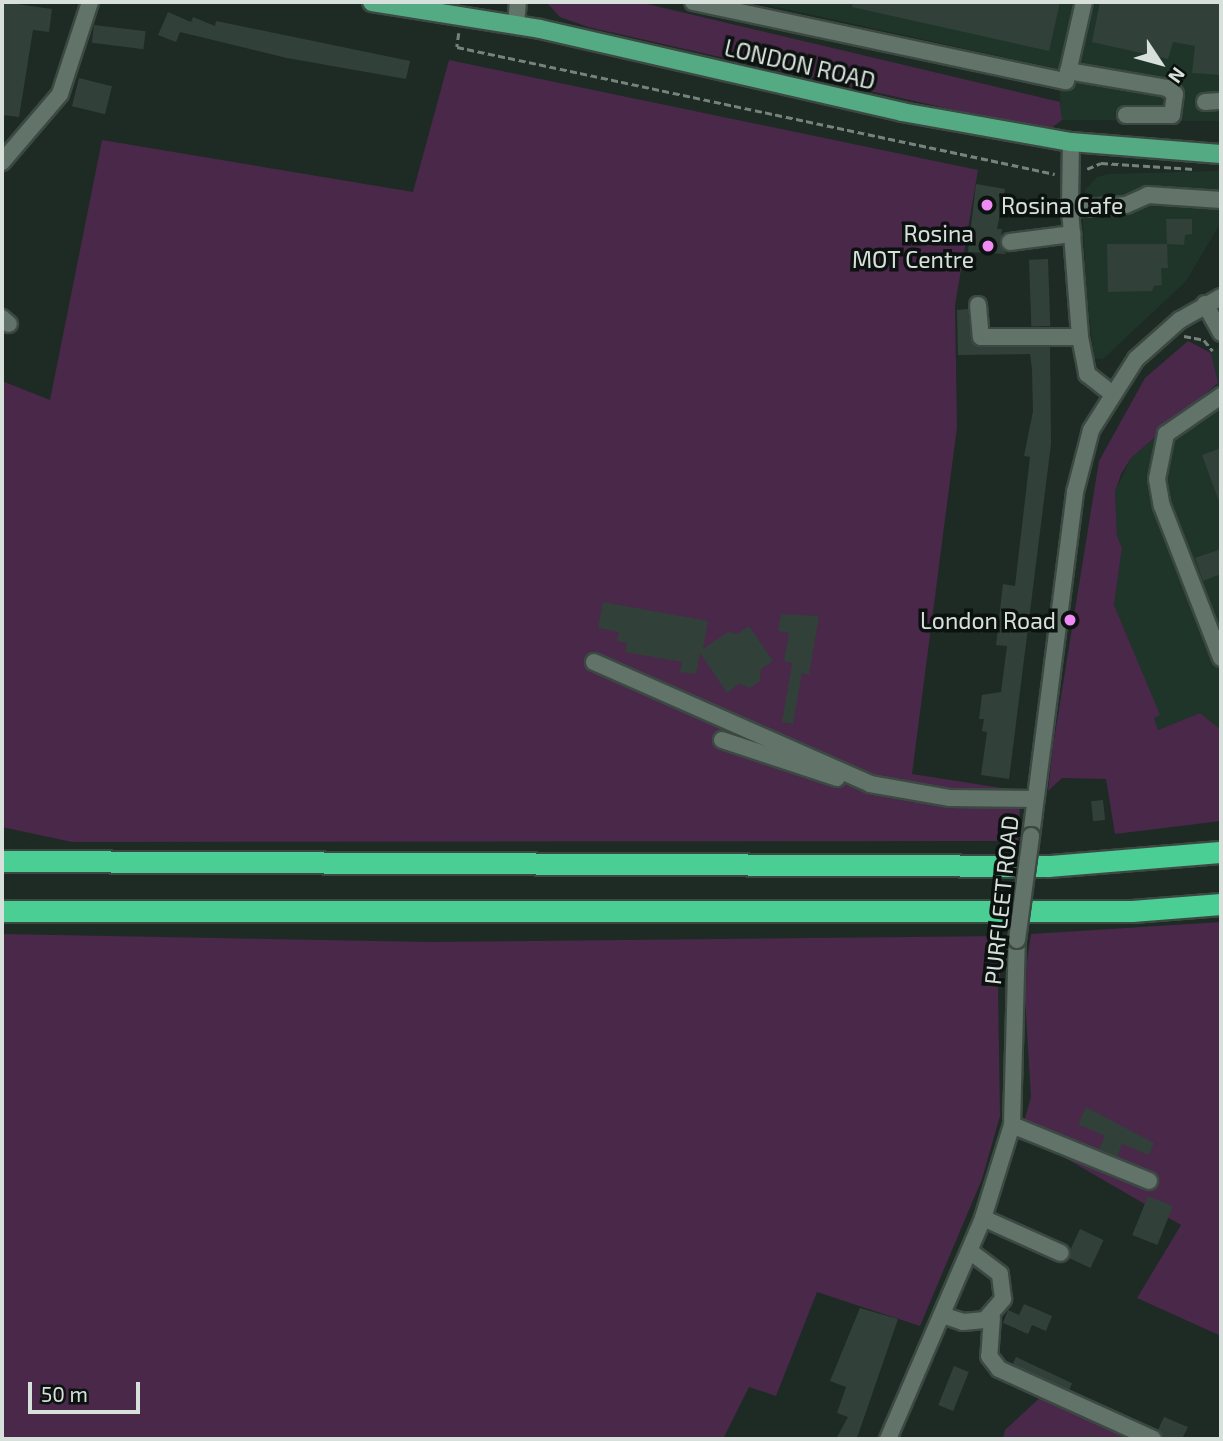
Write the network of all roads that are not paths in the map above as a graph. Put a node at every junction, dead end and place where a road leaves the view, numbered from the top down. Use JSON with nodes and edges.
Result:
{"nodes":[{"id":1,"x":90,"y":2,"type":"edge"},
{"id":2,"x":372,"y":2,"type":"edge"},
{"id":3,"x":518,"y":2,"type":"edge"},
{"id":4,"x":695,"y":2,"type":"edge"},
{"id":5,"x":1084,"y":2,"type":"edge"},
{"id":6,"x":516,"y":24,"type":"junction"},
{"id":7,"x":1068,"y":71,"type":"junction"},
{"id":8,"x":1126,"y":115,"type":"dead end"},
{"id":9,"x":1071,"y":142,"type":"junction"},
{"id":10,"x":1221,"y":154,"type":"edge"},
{"id":11,"x":2,"y":162,"type":"edge"},
{"id":12,"x":1221,"y":200,"type":"edge"},
{"id":13,"x":1070,"y":209,"type":"junction"},
{"id":14,"x":1072,"y":234,"type":"junction"},
{"id":15,"x":1010,"y":242,"type":"dead end"},
{"id":16,"x":1221,"y":297,"type":"edge"},
{"id":17,"x":1205,"y":304,"type":"junction"},
{"id":18,"x":978,"y":306,"type":"dead end"},
{"id":19,"x":1221,"y":333,"type":"edge"},
{"id":20,"x":1080,"y":337,"type":"junction"},
{"id":21,"x":1111,"y":393,"type":"junction"},
{"id":22,"x":1221,"y":396,"type":"edge"},
{"id":23,"x":1221,"y":658,"type":"edge"},
{"id":24,"x":594,"y":662,"type":"dead end"},
{"id":25,"x":723,"y":740,"type":"dead end"},
{"id":26,"x":870,"y":784,"type":"junction"},
{"id":27,"x":1035,"y":799,"type":"junction"},
{"id":28,"x":1221,"y":852,"type":"edge"},
{"id":29,"x":2,"y":861,"type":"edge"},
{"id":30,"x":1221,"y":904,"type":"edge"},
{"id":31,"x":2,"y":911,"type":"edge"},
{"id":32,"x":1012,"y":1125,"type":"junction"},
{"id":33,"x":1149,"y":1181,"type":"dead end"},
{"id":34,"x":983,"y":1218,"type":"junction"},
{"id":35,"x":970,"y":1251,"type":"junction"},
{"id":36,"x":1062,"y":1253,"type":"dead end"},
{"id":37,"x":942,"y":1315,"type":"junction"},
{"id":38,"x":992,"y":1317,"type":"junction"},
{"id":39,"x":888,"y":1439,"type":"edge"},
{"id":40,"x":1153,"y":1439,"type":"edge"}],
"edges":[{"from":1,"to":11,"type":"street"},
{"from":2,"to":6,"type":"main road","name":"LONDON ROAD"},
{"from":3,"to":6,"type":"street"},
{"from":4,"to":7,"type":"street"},
{"from":5,"to":7,"type":"street"},
{"from":6,"to":9,"type":"main road","name":"LONDON ROAD"},
{"from":7,"to":8,"type":"street"},
{"from":9,"to":10,"type":"main road","name":"LONDON ROAD"},
{"from":9,"to":13,"type":"street"},
{"from":12,"to":13,"type":"street"},
{"from":13,"to":14,"type":"street"},
{"from":14,"to":15,"type":"street"},
{"from":14,"to":20,"type":"street"},
{"from":16,"to":17,"type":"street","name":"PURFLEET ROAD"},
{"from":17,"to":19,"type":"street"},
{"from":17,"to":21,"type":"street","name":"PURFLEET ROAD"},
{"from":18,"to":20,"type":"street"},
{"from":20,"to":21,"type":"street"},
{"from":21,"to":27,"type":"street","name":"PURFLEET ROAD"},
{"from":22,"to":23,"type":"street"},
{"from":24,"to":26,"type":"street"},
{"from":25,"to":26,"type":"street"},
{"from":26,"to":27,"type":"street"},
{"from":27,"to":32,"type":"street","name":"PURFLEET ROAD","bridge":true},
{"from":28,"to":29,"type":"highway"},
{"from":30,"to":31,"type":"highway"},
{"from":32,"to":33,"type":"street"},
{"from":32,"to":34,"type":"street","name":"PURFLEET ROAD"},
{"from":34,"to":35,"type":"street","name":"PURFLEET ROAD"},
{"from":34,"to":36,"type":"street"},
{"from":35,"to":37,"type":"street","name":"PURFLEET ROAD"},
{"from":35,"to":38,"type":"street"},
{"from":37,"to":38,"type":"street"},
{"from":37,"to":39,"type":"street","name":"PURFLEET ROAD"},
{"from":38,"to":40,"type":"street"}]}
